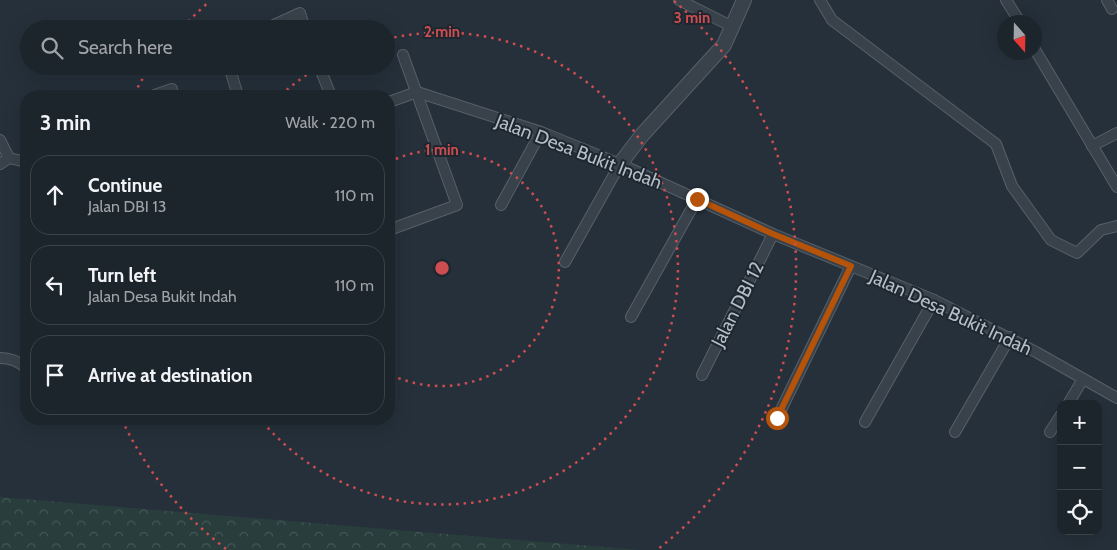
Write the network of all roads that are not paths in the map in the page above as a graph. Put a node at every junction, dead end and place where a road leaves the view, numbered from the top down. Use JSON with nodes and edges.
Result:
{"nodes":[{"id":1,"x":679,"y":0,"type":"edge"},
{"id":2,"x":744,"y":0,"type":"edge"},
{"id":3,"x":820,"y":0,"type":"edge"},
{"id":4,"x":1006,"y":0,"type":"edge"},
{"id":5,"x":1016,"y":15,"type":"edge"},
{"id":6,"x":285,"y":20,"type":"edge"},
{"id":7,"x":302,"y":20,"type":"edge"},
{"id":8,"x":733,"y":27,"type":"junction"},
{"id":9,"x":403,"y":55,"type":"dead end"},
{"id":10,"x":1041,"y":60,"type":"edge"},
{"id":11,"x":232,"y":75,"type":"edge"},
{"id":12,"x":323,"y":75,"type":"edge"},
{"id":13,"x":172,"y":89,"type":"dead end"},
{"id":14,"x":169,"y":90,"type":"edge"},
{"id":15,"x":236,"y":90,"type":"edge"},
{"id":16,"x":329,"y":90,"type":"edge"},
{"id":17,"x":417,"y":92,"type":"junction"},
{"id":18,"x":395,"y":100,"type":"edge"},
{"id":19,"x":541,"y":132,"type":"junction"},
{"id":20,"x":1117,"y":133,"type":"edge"},
{"id":21,"x":0,"y":140,"type":"edge"},
{"id":22,"x":1092,"y":146,"type":"junction"},
{"id":23,"x":9,"y":158,"type":"junction"},
{"id":24,"x":20,"y":161,"type":"edge"},
{"id":25,"x":0,"y":164,"type":"edge"},
{"id":26,"x":620,"y":164,"type":"junction"},
{"id":27,"x":1117,"y":187,"type":"edge"},
{"id":28,"x":697,"y":199,"type":"junction"},
{"id":29,"x":501,"y":206,"type":"dead end"},
{"id":30,"x":1117,"y":226,"type":"edge"},
{"id":31,"x":395,"y":228,"type":"edge"},
{"id":32,"x":773,"y":234,"type":"junction"},
{"id":33,"x":565,"y":262,"type":"dead end"},
{"id":34,"x":851,"y":266,"type":"junction"},
{"id":35,"x":934,"y":300,"type":"junction"},
{"id":36,"x":631,"y":317,"type":"dead end"},
{"id":37,"x":1010,"y":338,"type":"junction"},
{"id":38,"x":0,"y":358,"type":"edge"},
{"id":39,"x":20,"y":363,"type":"edge"},
{"id":40,"x":702,"y":374,"type":"dead end"},
{"id":41,"x":1083,"y":379,"type":"junction"},
{"id":42,"x":1117,"y":398,"type":"edge"},
{"id":43,"x":1070,"y":400,"type":"edge"},
{"id":44,"x":777,"y":418,"type":"dead end"},
{"id":45,"x":1057,"y":421,"type":"edge"},
{"id":46,"x":865,"y":422,"type":"dead end"},
{"id":47,"x":955,"y":432,"type":"dead end"},
{"id":48,"x":1050,"y":432,"type":"dead end"}],
"edges":[{"from":1,"to":8,"type":"street"},
{"from":2,"to":8,"type":"street"},
{"from":3,"to":30,"type":"street"},
{"from":4,"to":5,"type":"street"},
{"from":6,"to":7,"type":"street"},
{"from":8,"to":26,"type":"street"},
{"from":9,"to":17,"type":"street"},
{"from":10,"to":22,"type":"street"},
{"from":11,"to":15,"type":"street"},
{"from":12,"to":16,"type":"street"},
{"from":13,"to":14,"type":"street"},
{"from":17,"to":18,"type":"street"},
{"from":17,"to":19,"type":"street","name":"Jalan Desa Bukit Indah"},
{"from":17,"to":31,"type":"street"},
{"from":19,"to":26,"type":"street","name":"Jalan Desa Bukit Indah"},
{"from":19,"to":29,"type":"street"},
{"from":20,"to":22,"type":"street"},
{"from":21,"to":23,"type":"street"},
{"from":22,"to":27,"type":"street"},
{"from":23,"to":24,"type":"street"},
{"from":23,"to":25,"type":"street"},
{"from":26,"to":28,"type":"street","name":"Jalan Desa Bukit Indah"},
{"from":26,"to":33,"type":"street"},
{"from":28,"to":32,"type":"street","name":"Jalan Desa Bukit Indah"},
{"from":28,"to":36,"type":"street"},
{"from":32,"to":34,"type":"street","name":"Jalan Desa Bukit Indah"},
{"from":32,"to":40,"type":"street","name":"Jalan DBI 12"},
{"from":34,"to":35,"type":"street","name":"Jalan Desa Bukit Indah"},
{"from":34,"to":44,"type":"street"},
{"from":35,"to":37,"type":"street","name":"Jalan Desa Bukit Indah"},
{"from":35,"to":46,"type":"street"},
{"from":37,"to":41,"type":"street","name":"Jalan Desa Bukit Indah"},
{"from":37,"to":47,"type":"street"},
{"from":38,"to":39,"type":"street"},
{"from":41,"to":42,"type":"street","name":"Jalan Desa Bukit Indah"},
{"from":41,"to":43,"type":"street"},
{"from":45,"to":48,"type":"street"}]}
